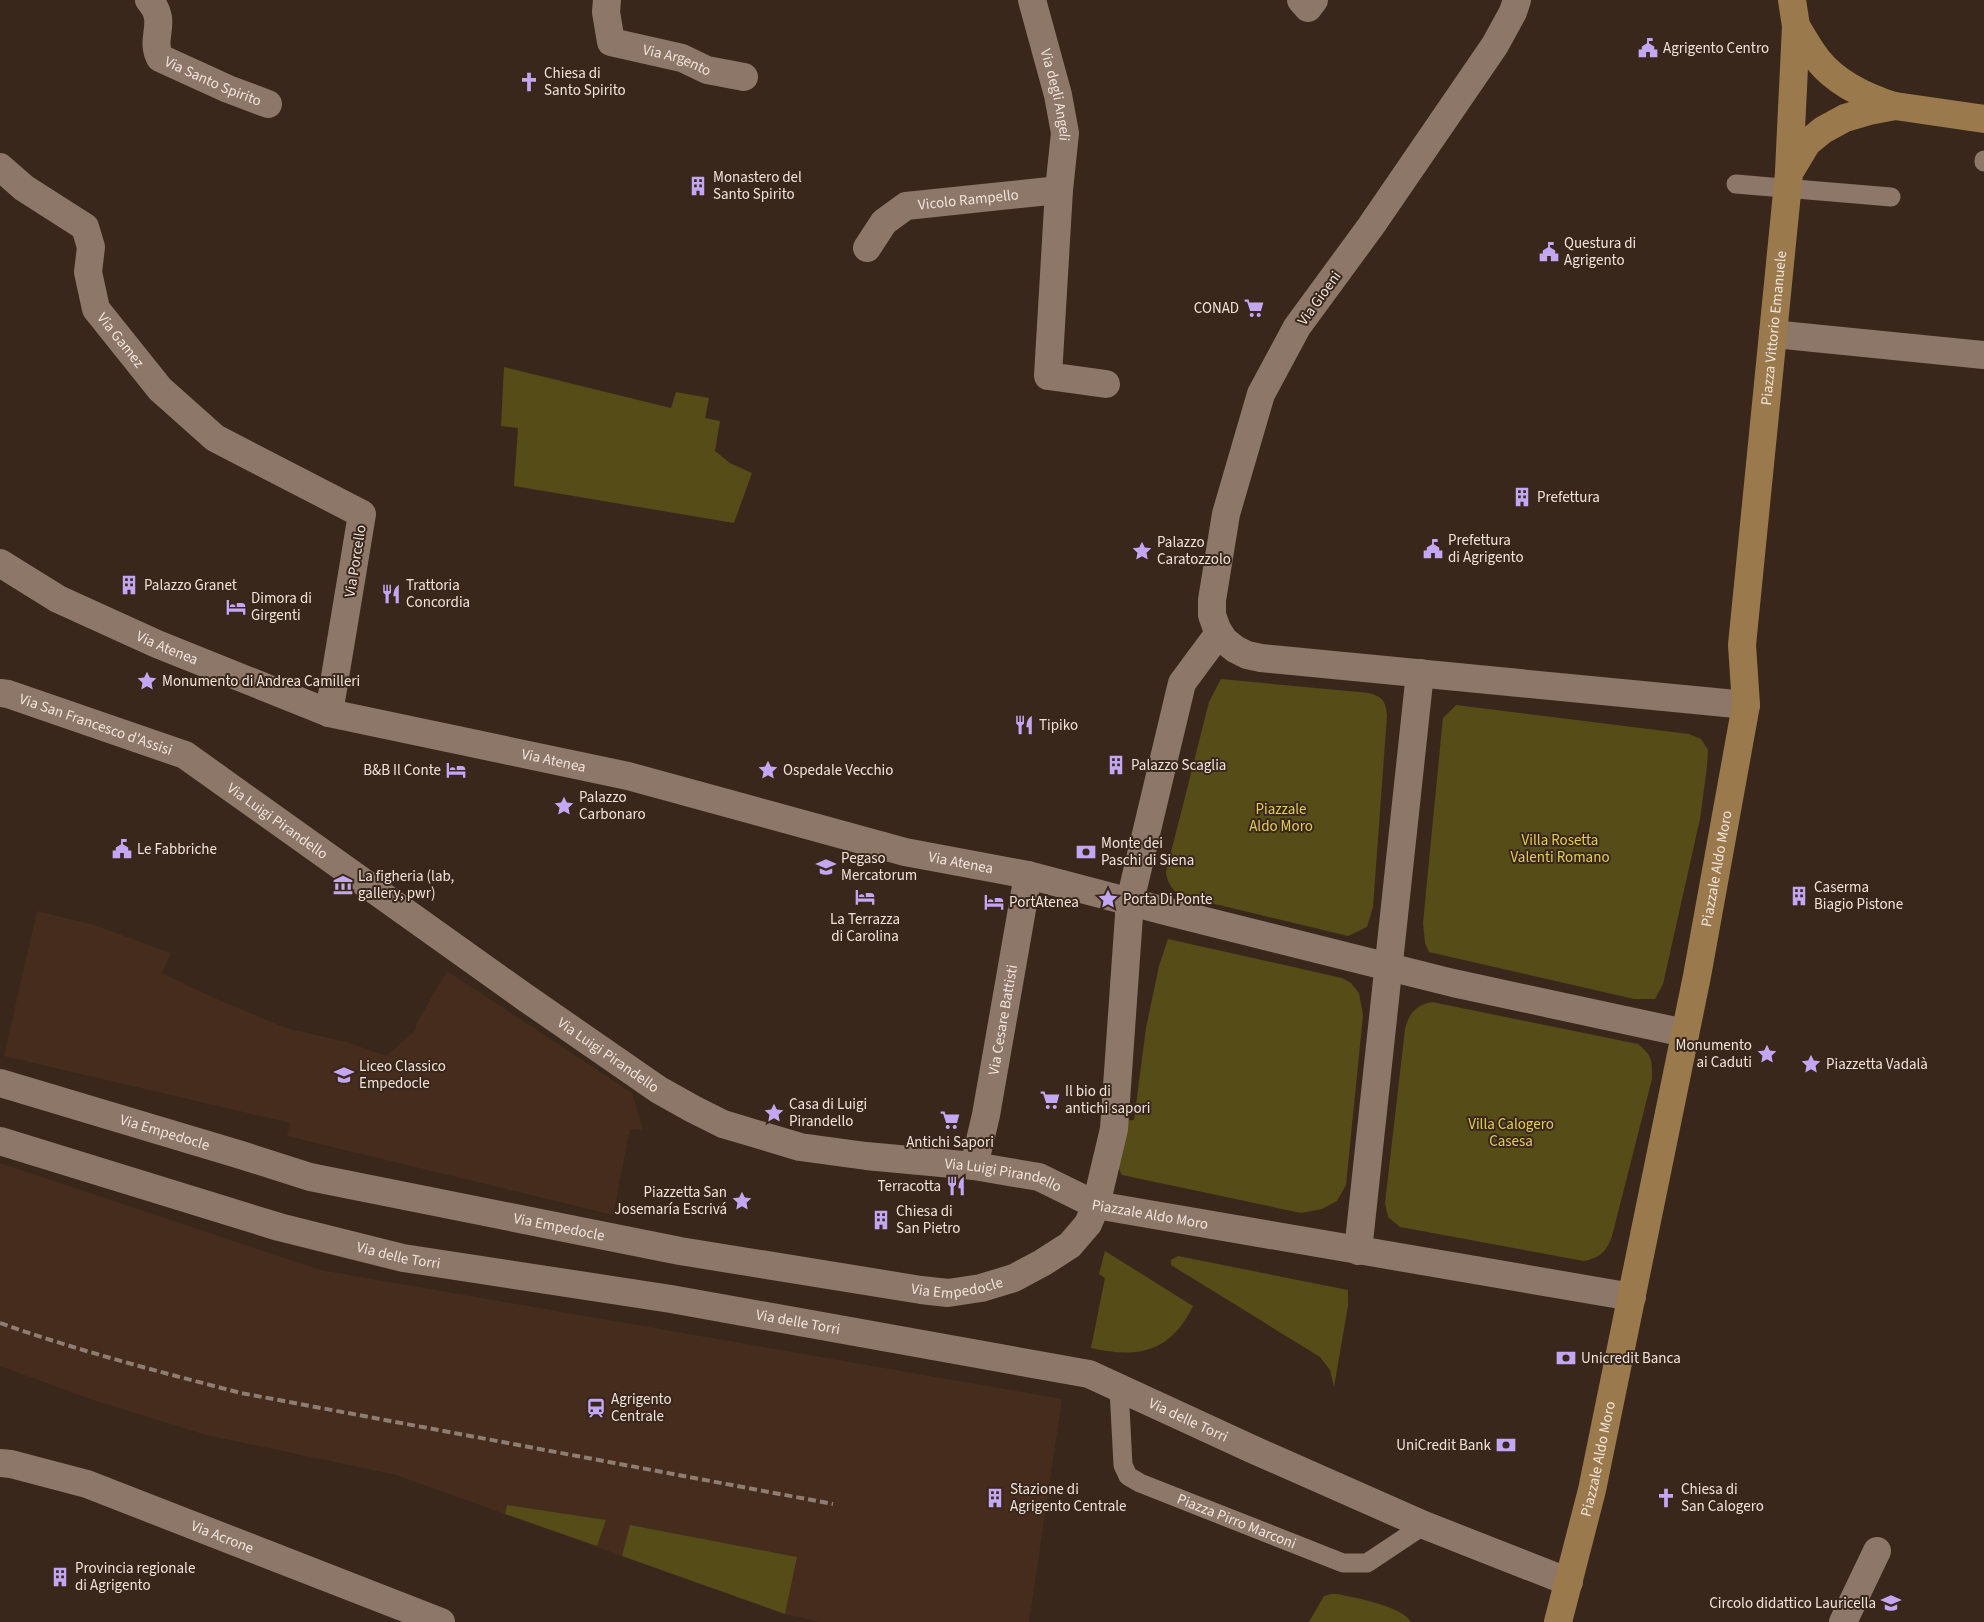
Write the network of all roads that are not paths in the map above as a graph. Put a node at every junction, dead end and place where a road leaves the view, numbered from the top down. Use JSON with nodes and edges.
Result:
{"nodes":[{"id":1,"x":149,"y":0,"type":"edge"},
{"id":2,"x":607,"y":0,"type":"edge"},
{"id":3,"x":1032,"y":0,"type":"edge"},
{"id":4,"x":1301,"y":0,"type":"edge"},
{"id":5,"x":1314,"y":0,"type":"edge"},
{"id":6,"x":1517,"y":0,"type":"edge"},
{"id":7,"x":1794,"y":13,"type":"edge"},
{"id":8,"x":744,"y":77,"type":"dead end"},
{"id":9,"x":268,"y":104,"type":"dead end"},
{"id":10,"x":1894,"y":106,"type":"junction"},
{"id":11,"x":1984,"y":120,"type":"edge"},
{"id":12,"x":0,"y":167,"type":"edge"},
{"id":13,"x":1788,"y":181,"type":"junction"},
{"id":14,"x":1736,"y":184,"type":"dead end"},
{"id":15,"x":1059,"y":190,"type":"junction"},
{"id":16,"x":1892,"y":197,"type":"dead end"},
{"id":17,"x":866,"y":248,"type":"dead end"},
{"id":18,"x":1773,"y":334,"type":"junction"},
{"id":19,"x":1984,"y":355,"type":"edge"},
{"id":20,"x":1106,"y":384,"type":"dead end"},
{"id":21,"x":215,"y":438,"type":"joint"},
{"id":22,"x":0,"y":563,"type":"edge"},
{"id":23,"x":1219,"y":633,"type":"junction"},
{"id":24,"x":1420,"y":673,"type":"junction"},
{"id":25,"x":2,"y":690,"type":"edge"},
{"id":26,"x":1746,"y":705,"type":"junction"},
{"id":27,"x":329,"y":713,"type":"junction"},
{"id":28,"x":185,"y":755,"type":"joint"},
{"id":29,"x":1028,"y":875,"type":"junction"},
{"id":30,"x":1130,"y":901,"type":"junction"},
{"id":31,"x":1388,"y":967,"type":"junction"},
{"id":32,"x":1685,"y":1033,"type":"junction"},
{"id":33,"x":0,"y":1084,"type":"edge"},
{"id":34,"x":0,"y":1141,"type":"edge"},
{"id":35,"x":974,"y":1166,"type":"junction"},
{"id":36,"x":1096,"y":1204,"type":"junction"},
{"id":37,"x":1358,"y":1250,"type":"junction"},
{"id":38,"x":1632,"y":1297,"type":"junction"},
{"id":39,"x":1119,"y":1389,"type":"junction"},
{"id":40,"x":0,"y":1463,"type":"edge"},
{"id":41,"x":1424,"y":1525,"type":"junction"},
{"id":42,"x":1877,"y":1551,"type":"dead end"},
{"id":43,"x":1569,"y":1582,"type":"junction"},
{"id":44,"x":441,"y":1622,"type":"edge"},
{"id":45,"x":1558,"y":1622,"type":"edge"},
{"id":46,"x":1842,"y":1622,"type":"edge"}],
"edges":[{"from":1,"to":9,"type":"street","name":"Via Santo Spirito"},
{"from":2,"to":8,"type":"street","name":"Via Argento"},
{"from":3,"to":15,"type":"street","name":"Via degli Angeli"},
{"from":4,"to":5,"type":"street"},
{"from":6,"to":23,"type":"street","name":"Via Gioeni"},
{"from":7,"to":10,"type":"main road"},
{"from":7,"to":13,"type":"main road"},
{"from":10,"to":11,"type":"main road","name":"Piazza Vittorio Emanuele"},
{"from":10,"to":13,"type":"main road","name":"Piazza Vittorio Emanuele"},
{"from":12,"to":21,"type":"street","name":"Via Gamez"},
{"from":13,"to":14,"type":"lane"},
{"from":13,"to":16,"type":"lane"},
{"from":13,"to":18,"type":"main road","name":"Piazza Vittorio Emanuele"},
{"from":15,"to":17,"type":"street","name":"Vicolo Rampello"},
{"from":15,"to":20,"type":"street","name":"Via degli Angeli"},
{"from":18,"to":19,"type":"street"},
{"from":18,"to":26,"type":"main road","name":"Piazza Vittorio Emanuele"},
{"from":21,"to":27,"type":"street","name":"Via Porcello"},
{"from":22,"to":27,"type":"street","name":"Via Atenea"},
{"from":23,"to":24,"type":"street"},
{"from":23,"to":30,"type":"street","name":"Piazzale Aldo Moro"},
{"from":24,"to":26,"type":"street"},
{"from":24,"to":31,"type":"street"},
{"from":25,"to":28,"type":"street","name":"Via San Francesco d'Assisi"},
{"from":26,"to":32,"type":"main road","name":"Piazzale Aldo Moro"},
{"from":27,"to":29,"type":"street","name":"Via Atenea"},
{"from":28,"to":35,"type":"street","name":"Via Luigi Pirandello"},
{"from":29,"to":30,"type":"street","name":"Via Atenea"},
{"from":29,"to":35,"type":"street","name":"Via Cesare Battisti"},
{"from":30,"to":31,"type":"street"},
{"from":30,"to":36,"type":"street","name":"Piazzale Aldo Moro"},
{"from":31,"to":32,"type":"street"},
{"from":31,"to":37,"type":"street"},
{"from":32,"to":38,"type":"main road","name":"Piazzale Aldo Moro"},
{"from":33,"to":36,"type":"street","name":"Via Empedocle"},
{"from":34,"to":39,"type":"street","name":"Via delle Torri"},
{"from":35,"to":36,"type":"street","name":"Via Luigi Pirandello"},
{"from":36,"to":37,"type":"street","name":"Piazzale Aldo Moro"},
{"from":37,"to":38,"type":"street","name":"Piazzale Aldo Moro"},
{"from":38,"to":43,"type":"main road","name":"Piazzale Aldo Moro"},
{"from":39,"to":41,"type":"street","name":"Via delle Torri"},
{"from":39,"to":41,"type":"lane","name":"Piazza Pirro Marconi"},
{"from":40,"to":44,"type":"street","name":"Via Acrone"},
{"from":41,"to":43,"type":"street","name":"Via delle Torri"},
{"from":42,"to":46,"type":"street"},
{"from":43,"to":45,"type":"main road","name":"Piazzale Aldo Moro"}]}
